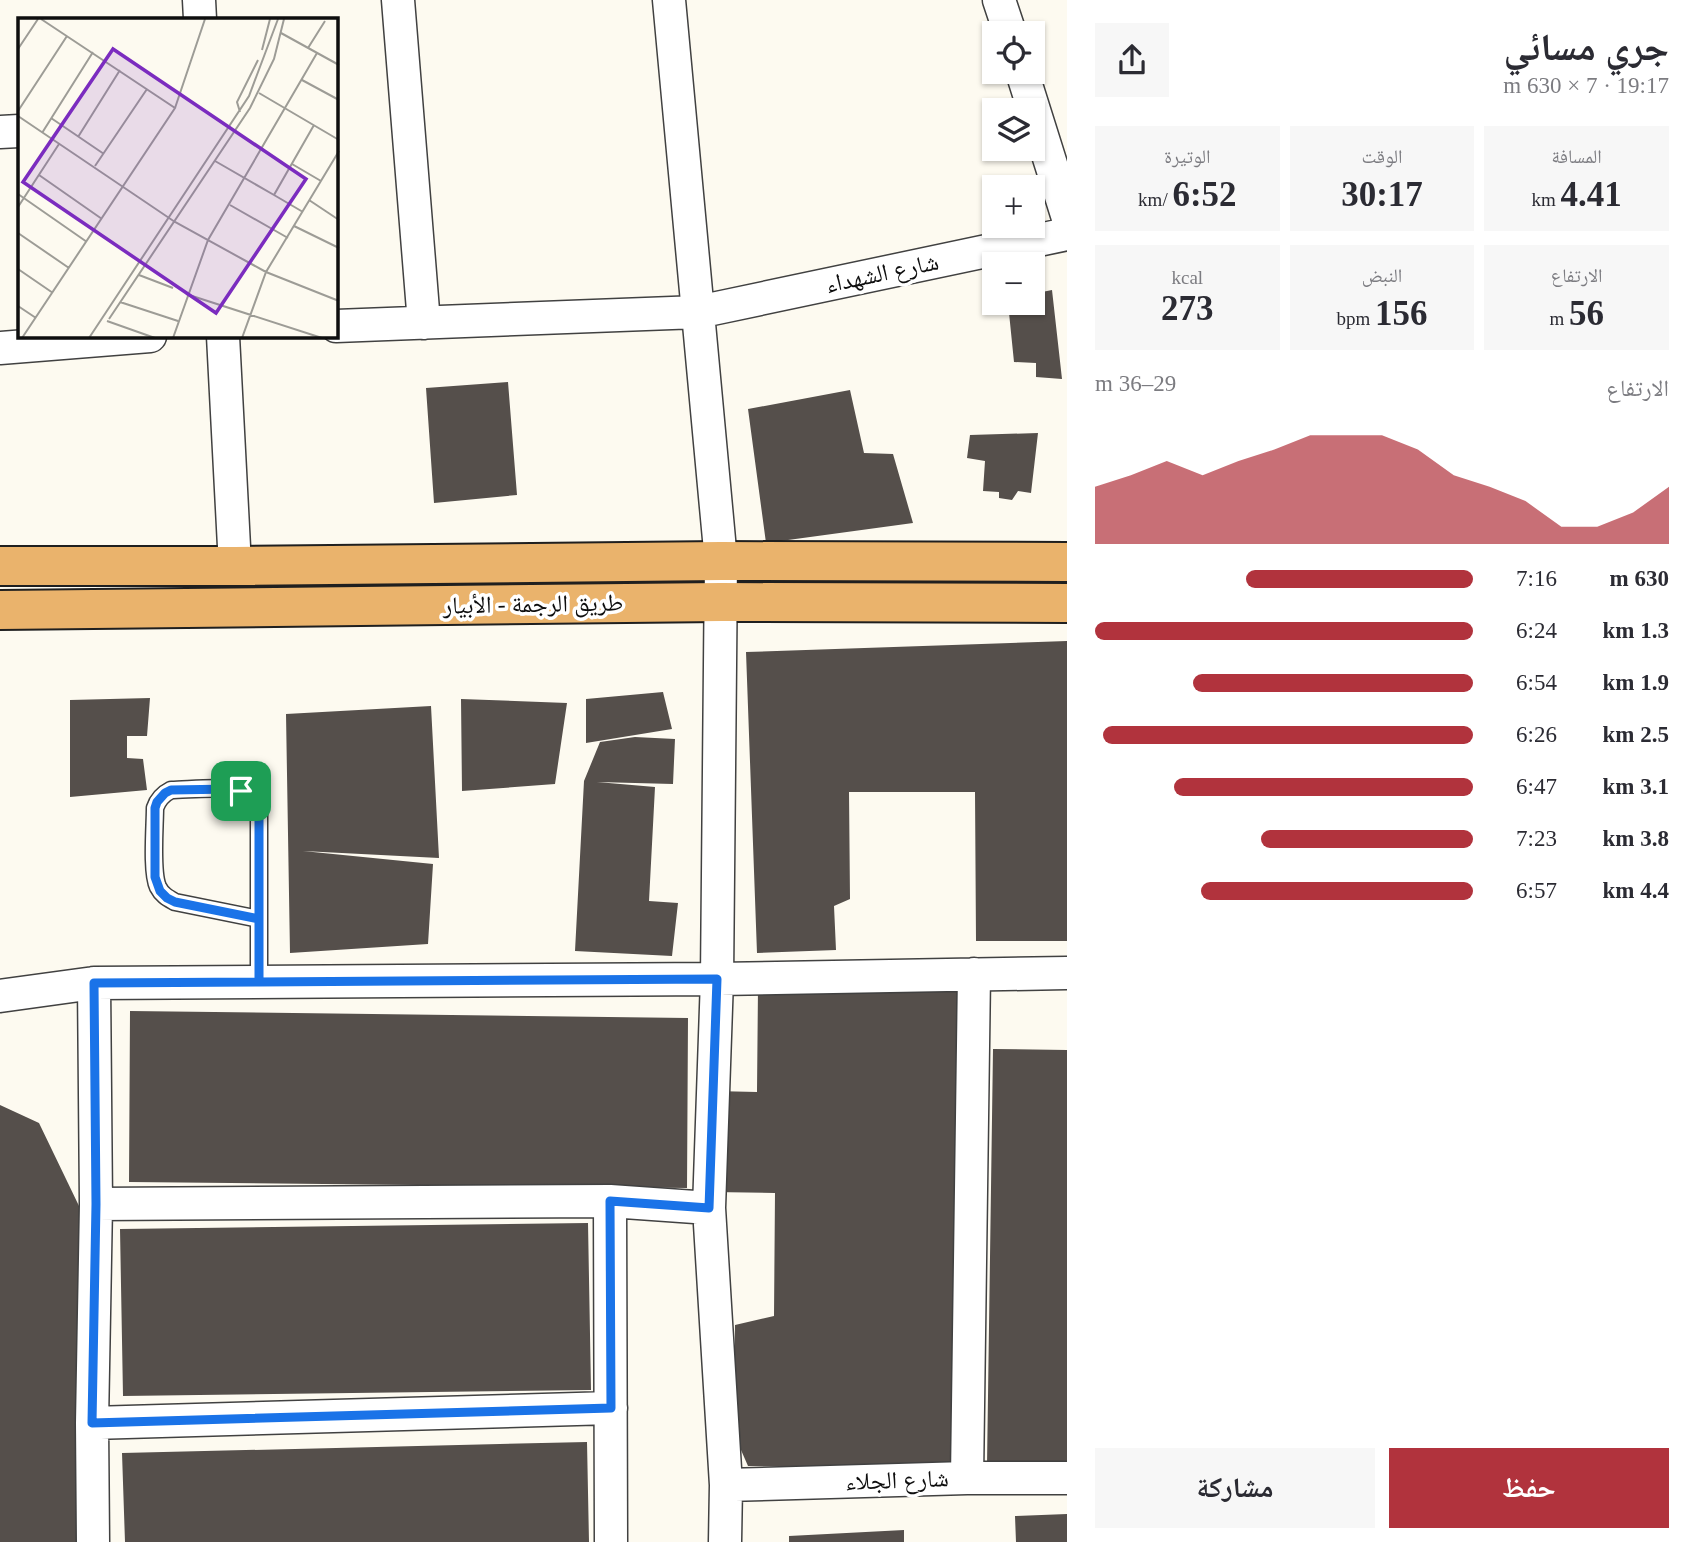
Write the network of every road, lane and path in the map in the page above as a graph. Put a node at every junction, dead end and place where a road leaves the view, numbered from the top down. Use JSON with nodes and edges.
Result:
{"nodes":[{"id":1,"x":199,"y":0,"type":"edge"},
{"id":2,"x":398,"y":0,"type":"edge"},
{"id":3,"x":669,"y":0,"type":"edge"},
{"id":4,"x":999,"y":0,"type":"edge"},
{"id":5,"x":200,"y":18,"type":"edge"},
{"id":6,"x":1006,"y":21,"type":"edge"},
{"id":7,"x":1026,"y":84,"type":"edge"},
{"id":8,"x":18,"y":131,"type":"edge"},
{"id":9,"x":0,"y":132,"type":"edge"},
{"id":10,"x":1067,"y":215,"type":"edge"},
{"id":11,"x":1067,"y":234,"type":"edge"},
{"id":12,"x":698,"y":312,"type":"junction"},
{"id":13,"x":424,"y":323,"type":"junction"},
{"id":14,"x":338,"y":326,"type":"edge"},
{"id":15,"x":125,"y":338,"type":"edge"},
{"id":16,"x":223,"y":338,"type":"edge"},
{"id":17,"x":0,"y":348,"type":"edge"},
{"id":18,"x":721,"y":561,"type":"junction"},
{"id":19,"x":1067,"y":562,"type":"edge"},
{"id":20,"x":0,"y":566,"type":"edge"},
{"id":21,"x":235,"y":566,"type":"junction"},
{"id":22,"x":721,"y":602,"type":"junction"},
{"id":23,"x":1067,"y":603,"type":"edge"},
{"id":24,"x":0,"y":610,"type":"edge"},
{"id":25,"x":259,"y":919,"type":"junction"},
{"id":26,"x":1067,"y":973,"type":"edge"},
{"id":27,"x":974,"y":974,"type":"junction"},
{"id":28,"x":717,"y":979,"type":"junction"},
{"id":29,"x":259,"y":982,"type":"junction"},
{"id":30,"x":94,"y":983,"type":"junction"},
{"id":31,"x":0,"y":996,"type":"edge"},
{"id":32,"x":610,"y":1201,"type":"junction"},
{"id":33,"x":96,"y":1204,"type":"junction"},
{"id":34,"x":709,"y":1208,"type":"junction"},
{"id":35,"x":611,"y":1408,"type":"junction"},
{"id":36,"x":92,"y":1423,"type":"junction"},
{"id":37,"x":967,"y":1478,"type":"junction"},
{"id":38,"x":1067,"y":1479,"type":"edge"},
{"id":39,"x":726,"y":1485,"type":"junction"},
{"id":40,"x":93,"y":1542,"type":"edge"},
{"id":41,"x":611,"y":1542,"type":"edge"},
{"id":42,"x":725,"y":1542,"type":"edge"}],
"edges":[{"from":1,"to":5,"type":"street"},
{"from":2,"to":13,"type":"street"},
{"from":3,"to":12,"type":"street"},
{"from":4,"to":6,"type":"street"},
{"from":7,"to":10,"type":"street"},
{"from":8,"to":9,"type":"street"},
{"from":11,"to":12,"type":"street","name":"شارع الشهداء"},
{"from":12,"to":13,"type":"street","name":"شارع الشهداء"},
{"from":12,"to":18,"type":"street"},
{"from":13,"to":14,"type":"street","name":"شارع الشهداء"},
{"from":15,"to":17,"type":"street"},
{"from":16,"to":21,"type":"street"},
{"from":18,"to":19,"type":"highway","name":"طريق الرجمة - الأبيار"},
{"from":18,"to":21,"type":"highway","name":"طريق الرجمة - الأبيار"},
{"from":18,"to":22,"type":"street"},
{"from":20,"to":21,"type":"highway","name":"طريق الرجمة - الأبيار"},
{"from":22,"to":23,"type":"highway","name":"طريق الرجمة - الأبيار"},
{"from":22,"to":24,"type":"highway","name":"طريق الرجمة - الأبيار"},
{"from":22,"to":28,"type":"street"},
{"from":25,"to":25,"type":"lane"},
{"from":25,"to":29,"type":"lane"},
{"from":26,"to":27,"type":"street"},
{"from":27,"to":28,"type":"street"},
{"from":27,"to":37,"type":"street"},
{"from":28,"to":29,"type":"street"},
{"from":28,"to":34,"type":"street"},
{"from":29,"to":30,"type":"street"},
{"from":30,"to":31,"type":"street"},
{"from":30,"to":33,"type":"street"},
{"from":32,"to":33,"type":"street"},
{"from":32,"to":34,"type":"street"},
{"from":32,"to":35,"type":"street"},
{"from":33,"to":36,"type":"street"},
{"from":34,"to":39,"type":"street"},
{"from":35,"to":36,"type":"street"},
{"from":35,"to":41,"type":"street"},
{"from":36,"to":40,"type":"street"},
{"from":37,"to":38,"type":"street","name":"شارع الجلاء"},
{"from":37,"to":39,"type":"street","name":"شارع الجلاء"},
{"from":39,"to":42,"type":"street"}]}
